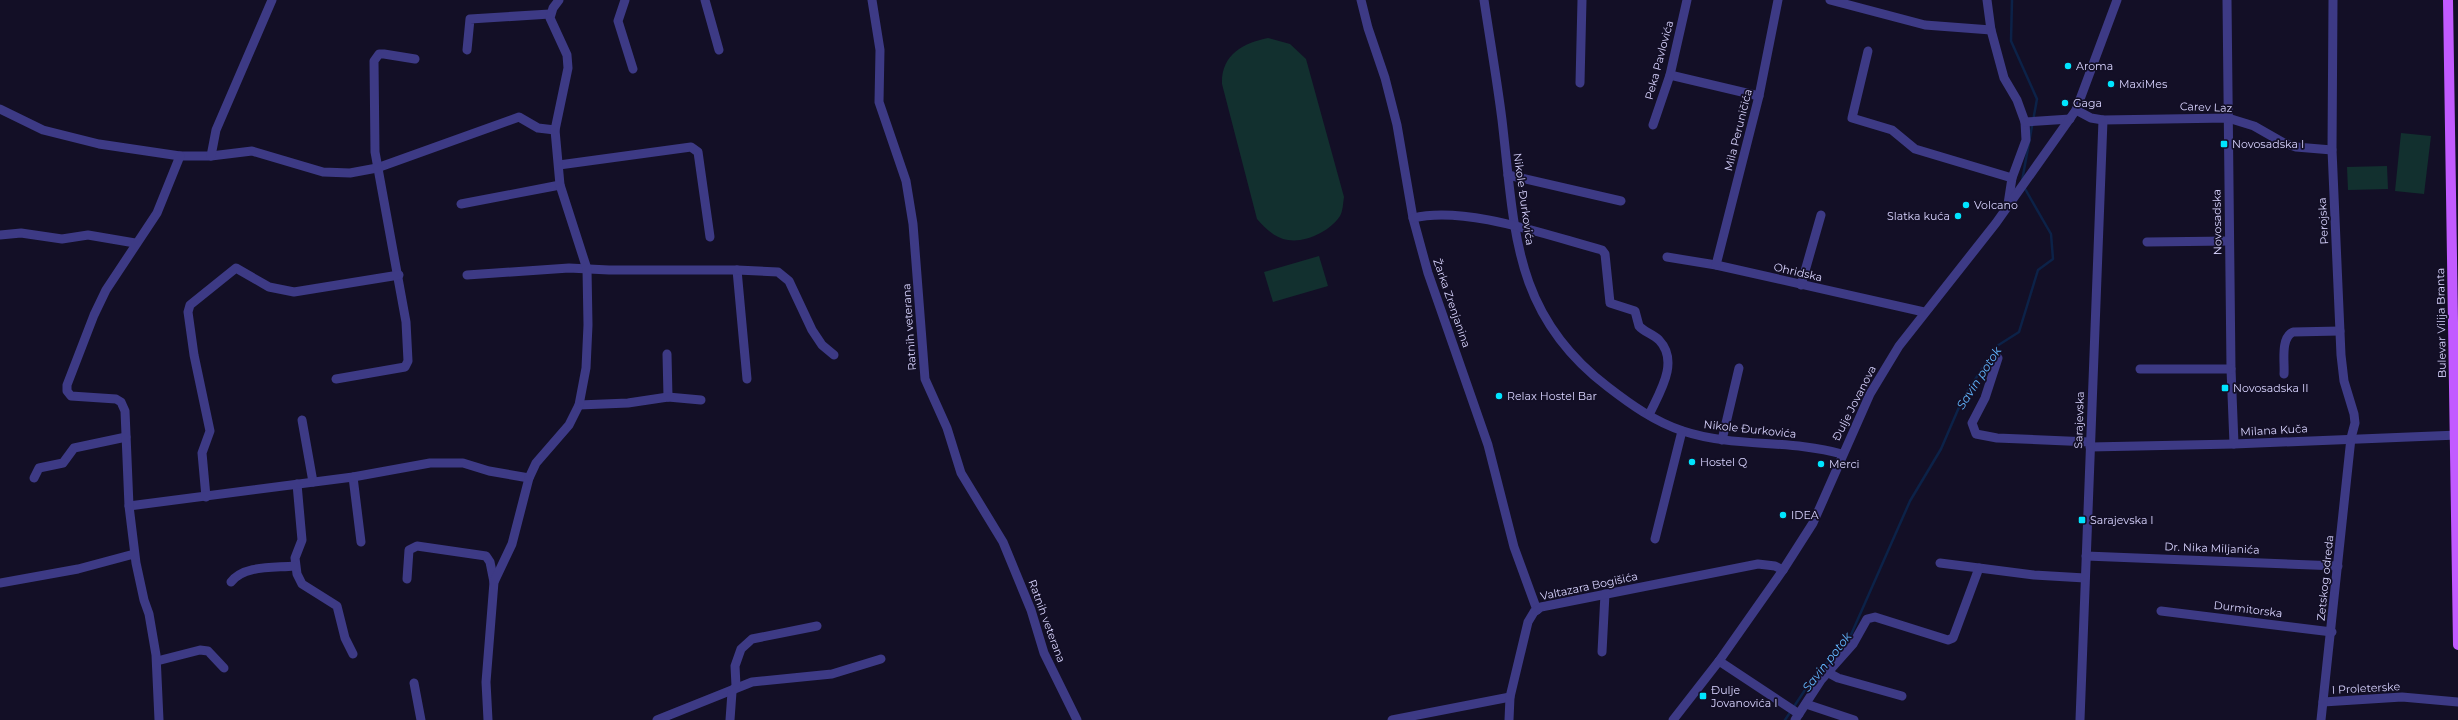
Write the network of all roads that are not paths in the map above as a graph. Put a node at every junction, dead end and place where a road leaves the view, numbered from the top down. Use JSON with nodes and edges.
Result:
{"nodes":[{"id":1,"x":272,"y":0,"type":"edge"},
{"id":2,"x":559,"y":0,"type":"edge"},
{"id":3,"x":625,"y":0,"type":"edge"},
{"id":4,"x":706,"y":0,"type":"edge"},
{"id":5,"x":872,"y":0,"type":"edge"},
{"id":6,"x":1361,"y":0,"type":"edge"},
{"id":7,"x":1484,"y":0,"type":"edge"},
{"id":8,"x":1582,"y":0,"type":"edge"},
{"id":9,"x":1687,"y":0,"type":"edge"},
{"id":10,"x":1778,"y":0,"type":"edge"},
{"id":11,"x":1830,"y":0,"type":"edge"},
{"id":12,"x":1987,"y":0,"type":"edge"},
{"id":13,"x":2116,"y":0,"type":"edge"},
{"id":14,"x":2227,"y":0,"type":"edge"},
{"id":15,"x":2333,"y":0,"type":"edge"},
{"id":16,"x":2448,"y":0,"type":"edge"},
{"id":17,"x":550,"y":14,"type":"junction"},
{"id":18,"x":1991,"y":30,"type":"junction"},
{"id":19,"x":467,"y":50,"type":"dead end"},
{"id":20,"x":719,"y":50,"type":"dead end"},
{"id":21,"x":1868,"y":51,"type":"dead end"},
{"id":22,"x":415,"y":59,"type":"dead end"},
{"id":23,"x":633,"y":69,"type":"dead end"},
{"id":24,"x":1670,"y":75,"type":"junction"},
{"id":25,"x":1580,"y":83,"type":"dead end"},
{"id":26,"x":1759,"y":96,"type":"junction"},
{"id":27,"x":0,"y":109,"type":"edge"},
{"id":28,"x":2076,"y":110,"type":"junction"},
{"id":29,"x":2228,"y":118,"type":"junction"},
{"id":30,"x":2070,"y":119,"type":"junction"},
{"id":31,"x":2103,"y":120,"type":"junction"},
{"id":32,"x":2028,"y":121,"type":"junction"},
{"id":33,"x":1653,"y":126,"type":"dead end"},
{"id":34,"x":555,"y":130,"type":"junction"},
{"id":35,"x":2332,"y":150,"type":"junction"},
{"id":36,"x":180,"y":156,"type":"junction"},
{"id":37,"x":211,"y":156,"type":"junction"},
{"id":38,"x":559,"y":165,"type":"junction"},
{"id":39,"x":377,"y":168,"type":"junction"},
{"id":40,"x":1508,"y":175,"type":"junction"},
{"id":41,"x":2012,"y":178,"type":"junction"},
{"id":42,"x":560,"y":185,"type":"junction"},
{"id":43,"x":1621,"y":201,"type":"dead end"},
{"id":44,"x":461,"y":204,"type":"dead end"},
{"id":45,"x":2008,"y":206,"type":"junction"},
{"id":46,"x":1821,"y":215,"type":"dead end"},
{"id":47,"x":1413,"y":218,"type":"junction"},
{"id":48,"x":1513,"y":226,"type":"junction"},
{"id":49,"x":0,"y":235,"type":"edge"},
{"id":50,"x":710,"y":237,"type":"dead end"},
{"id":51,"x":2229,"y":241,"type":"junction"},
{"id":52,"x":2147,"y":242,"type":"dead end"},
{"id":53,"x":135,"y":243,"type":"junction"},
{"id":54,"x":1667,"y":257,"type":"dead end"},
{"id":55,"x":1716,"y":265,"type":"junction"},
{"id":56,"x":587,"y":269,"type":"junction"},
{"id":57,"x":737,"y":270,"type":"junction"},
{"id":58,"x":399,"y":275,"type":"junction"},
{"id":59,"x":467,"y":275,"type":"dead end"},
{"id":60,"x":1801,"y":285,"type":"junction"},
{"id":61,"x":1924,"y":312,"type":"junction"},
{"id":62,"x":2340,"y":331,"type":"junction"},
{"id":63,"x":667,"y":354,"type":"dead end"},
{"id":64,"x":834,"y":355,"type":"dead end"},
{"id":65,"x":1998,"y":358,"type":"dead end"},
{"id":66,"x":1739,"y":368,"type":"dead end"},
{"id":67,"x":2140,"y":369,"type":"dead end"},
{"id":68,"x":2231,"y":369,"type":"junction"},
{"id":69,"x":2284,"y":374,"type":"dead end"},
{"id":70,"x":336,"y":379,"type":"dead end"},
{"id":71,"x":747,"y":379,"type":"dead end"},
{"id":72,"x":668,"y":397,"type":"junction"},
{"id":73,"x":701,"y":400,"type":"dead end"},
{"id":74,"x":579,"y":405,"type":"junction"},
{"id":75,"x":1649,"y":415,"type":"junction"},
{"id":76,"x":302,"y":420,"type":"dead end"},
{"id":77,"x":1682,"y":431,"type":"junction"},
{"id":78,"x":2456,"y":435,"type":"edge"},
{"id":79,"x":126,"y":437,"type":"junction"},
{"id":80,"x":2351,"y":438,"type":"junction"},
{"id":81,"x":1722,"y":440,"type":"junction"},
{"id":82,"x":2090,"y":444,"type":"junction"},
{"id":83,"x":2234,"y":444,"type":"junction"},
{"id":84,"x":1842,"y":454,"type":"junction"},
{"id":85,"x":353,"y":477,"type":"junction"},
{"id":86,"x":34,"y":478,"type":"dead end"},
{"id":87,"x":529,"y":478,"type":"junction"},
{"id":88,"x":313,"y":482,"type":"junction"},
{"id":89,"x":297,"y":484,"type":"junction"},
{"id":90,"x":206,"y":496,"type":"junction"},
{"id":91,"x":129,"y":506,"type":"junction"},
{"id":92,"x":1655,"y":539,"type":"dead end"},
{"id":93,"x":361,"y":542,"type":"dead end"},
{"id":94,"x":134,"y":554,"type":"junction"},
{"id":95,"x":2086,"y":556,"type":"junction"},
{"id":96,"x":1940,"y":563,"type":"dead end"},
{"id":97,"x":294,"y":566,"type":"junction"},
{"id":98,"x":2338,"y":566,"type":"junction"},
{"id":99,"x":1979,"y":568,"type":"junction"},
{"id":100,"x":1783,"y":570,"type":"junction"},
{"id":101,"x":2085,"y":578,"type":"junction"},
{"id":102,"x":406,"y":579,"type":"dead end"},
{"id":103,"x":231,"y":582,"type":"dead end"},
{"id":104,"x":494,"y":582,"type":"junction"},
{"id":105,"x":0,"y":583,"type":"edge"},
{"id":106,"x":1605,"y":594,"type":"junction"},
{"id":107,"x":1537,"y":610,"type":"junction"},
{"id":108,"x":2161,"y":611,"type":"dead end"},
{"id":109,"x":816,"y":626,"type":"dead end"},
{"id":110,"x":2332,"y":632,"type":"junction"},
{"id":111,"x":2458,"y":646,"type":"edge"},
{"id":112,"x":1602,"y":652,"type":"dead end"},
{"id":113,"x":353,"y":654,"type":"dead end"},
{"id":114,"x":881,"y":659,"type":"dead end"},
{"id":115,"x":157,"y":661,"type":"junction"},
{"id":116,"x":1719,"y":661,"type":"junction"},
{"id":117,"x":224,"y":668,"type":"dead end"},
{"id":118,"x":1827,"y":672,"type":"junction"},
{"id":119,"x":414,"y":683,"type":"dead end"},
{"id":120,"x":732,"y":692,"type":"junction"},
{"id":121,"x":1902,"y":696,"type":"dead end"},
{"id":122,"x":1510,"y":697,"type":"junction"},
{"id":123,"x":2323,"y":702,"type":"junction"},
{"id":124,"x":2458,"y":702,"type":"edge"},
{"id":125,"x":1806,"y":704,"type":"junction"},
{"id":126,"x":1794,"y":713,"type":"edge"},
{"id":127,"x":159,"y":720,"type":"edge"},
{"id":128,"x":421,"y":720,"type":"edge"},
{"id":129,"x":488,"y":720,"type":"edge"},
{"id":130,"x":657,"y":720,"type":"edge"},
{"id":131,"x":730,"y":720,"type":"edge"},
{"id":132,"x":1077,"y":720,"type":"edge"},
{"id":133,"x":1392,"y":720,"type":"edge"},
{"id":134,"x":1509,"y":720,"type":"edge"},
{"id":135,"x":1673,"y":720,"type":"edge"},
{"id":136,"x":1854,"y":720,"type":"edge"},
{"id":137,"x":2080,"y":720,"type":"edge"},
{"id":138,"x":2321,"y":720,"type":"edge"}],
"edges":[{"from":1,"to":37,"type":"street"},
{"from":2,"to":17,"type":"street"},
{"from":3,"to":23,"type":"street"},
{"from":4,"to":20,"type":"street"},
{"from":5,"to":132,"type":"street","name":"Ratnih veterana"},
{"from":6,"to":47,"type":"street","name":"Žarka Zrenjanina"},
{"from":7,"to":40,"type":"street","name":"Nikole Đurkovića"},
{"from":8,"to":25,"type":"street"},
{"from":9,"to":24,"type":"street","name":"Peka Pavlovića"},
{"from":10,"to":26,"type":"street","name":"Mila Peruničića"},
{"from":11,"to":18,"type":"street"},
{"from":12,"to":18,"type":"street"},
{"from":13,"to":28,"type":"street","name":"Đulje Jovanova"},
{"from":14,"to":29,"type":"street","name":"Novosadska"},
{"from":15,"to":35,"type":"street","name":"Perojska"},
{"from":16,"to":78,"type":"main road","name":"Bulevar Vilija Branta"},
{"from":17,"to":19,"type":"street"},
{"from":17,"to":34,"type":"street"},
{"from":18,"to":32,"type":"street"},
{"from":21,"to":41,"type":"street"},
{"from":22,"to":39,"type":"street"},
{"from":24,"to":26,"type":"street"},
{"from":24,"to":33,"type":"street","name":"Peka Pavlovića"},
{"from":26,"to":55,"type":"street","name":"Mila Peruničića"},
{"from":27,"to":36,"type":"street"},
{"from":28,"to":30,"type":"street","name":"Đulje Jovanova"},
{"from":28,"to":31,"type":"street","name":"Carev Laz"},
{"from":29,"to":31,"type":"street","name":"Carev Laz"},
{"from":29,"to":35,"type":"street","name":"Carev Laz"},
{"from":29,"to":51,"type":"street","name":"Novosadska"},
{"from":30,"to":32,"type":"street"},
{"from":30,"to":45,"type":"street","name":"Đulje Jovanova"},
{"from":31,"to":82,"type":"street","name":"Sarajevska"},
{"from":32,"to":41,"type":"street"},
{"from":34,"to":38,"type":"street"},
{"from":34,"to":39,"type":"street"},
{"from":35,"to":62,"type":"street","name":"Perojska"},
{"from":36,"to":37,"type":"street"},
{"from":36,"to":53,"type":"street"},
{"from":37,"to":39,"type":"street"},
{"from":38,"to":42,"type":"street"},
{"from":38,"to":50,"type":"street"},
{"from":39,"to":58,"type":"street"},
{"from":40,"to":43,"type":"street"},
{"from":40,"to":48,"type":"street","name":"Nikole Đurkovića"},
{"from":41,"to":45,"type":"street"},
{"from":42,"to":44,"type":"street"},
{"from":42,"to":56,"type":"street"},
{"from":45,"to":61,"type":"street","name":"Đulje Jovanova"},
{"from":46,"to":60,"type":"street"},
{"from":47,"to":48,"type":"street"},
{"from":47,"to":107,"type":"street","name":"Žarka Zrenjanina"},
{"from":48,"to":75,"type":"street","name":"Nikole Đurkovića"},
{"from":48,"to":75,"type":"street"},
{"from":49,"to":53,"type":"street"},
{"from":51,"to":52,"type":"street"},
{"from":51,"to":68,"type":"street","name":"Novosadska"},
{"from":53,"to":79,"type":"street"},
{"from":54,"to":55,"type":"street","name":"Ohridska"},
{"from":55,"to":60,"type":"street","name":"Ohridska"},
{"from":56,"to":57,"type":"street"},
{"from":56,"to":59,"type":"street"},
{"from":56,"to":74,"type":"street"},
{"from":57,"to":64,"type":"street"},
{"from":57,"to":71,"type":"street"},
{"from":58,"to":70,"type":"street"},
{"from":58,"to":90,"type":"street"},
{"from":60,"to":61,"type":"street","name":"Ohridska"},
{"from":61,"to":84,"type":"street","name":"Đulje Jovanova"},
{"from":62,"to":69,"type":"street"},
{"from":62,"to":80,"type":"street","name":"Perojska"},
{"from":63,"to":72,"type":"street"},
{"from":65,"to":82,"type":"street","name":"Milana Kuča"},
{"from":66,"to":81,"type":"street"},
{"from":67,"to":68,"type":"street"},
{"from":68,"to":83,"type":"street","name":"Novosadska"},
{"from":72,"to":73,"type":"street"},
{"from":72,"to":74,"type":"street"},
{"from":74,"to":87,"type":"street"},
{"from":75,"to":77,"type":"street","name":"Nikole Đurkovića"},
{"from":76,"to":88,"type":"street"},
{"from":77,"to":81,"type":"street","name":"Nikole Đurkovića"},
{"from":77,"to":92,"type":"street"},
{"from":78,"to":80,"type":"street","name":"Milana Kuča"},
{"from":78,"to":111,"type":"main road","name":"Bulevar Vilija Branta"},
{"from":79,"to":86,"type":"street"},
{"from":79,"to":91,"type":"street"},
{"from":80,"to":83,"type":"street","name":"Milana Kuča"},
{"from":80,"to":98,"type":"street","name":"Zetskog odreda"},
{"from":81,"to":84,"type":"street","name":"Nikole Đurkovića"},
{"from":82,"to":83,"type":"street","name":"Milana Kuča"},
{"from":82,"to":95,"type":"street","name":"Sarajevska"},
{"from":84,"to":100,"type":"street","name":"Đulje Jovanova"},
{"from":85,"to":87,"type":"street"},
{"from":85,"to":88,"type":"street"},
{"from":85,"to":93,"type":"street"},
{"from":87,"to":104,"type":"street"},
{"from":88,"to":89,"type":"street"},
{"from":89,"to":90,"type":"street"},
{"from":89,"to":97,"type":"street"},
{"from":90,"to":91,"type":"street"},
{"from":91,"to":94,"type":"street"},
{"from":94,"to":105,"type":"street"},
{"from":94,"to":115,"type":"street"},
{"from":95,"to":98,"type":"street","name":"Dr. Nika Miljanića"},
{"from":95,"to":101,"type":"street","name":"Sarajevska"},
{"from":96,"to":99,"type":"street"},
{"from":97,"to":103,"type":"street"},
{"from":97,"to":113,"type":"street"},
{"from":98,"to":110,"type":"street","name":"Zetskog odreda"},
{"from":99,"to":101,"type":"street"},
{"from":99,"to":118,"type":"street"},
{"from":100,"to":106,"type":"street","name":"Valtazara Bogišića"},
{"from":100,"to":116,"type":"street","name":"Đulje Jovanova"},
{"from":101,"to":137,"type":"street","name":"Sarajevska"},
{"from":102,"to":104,"type":"street"},
{"from":104,"to":129,"type":"street"},
{"from":106,"to":107,"type":"street","name":"Valtazara Bogišića"},
{"from":106,"to":112,"type":"street"},
{"from":107,"to":122,"type":"street","name":"Valtazara Bogišića"},
{"from":108,"to":110,"type":"street","name":"Durmitorska"},
{"from":109,"to":120,"type":"street"},
{"from":110,"to":123,"type":"street","name":"Zetskog odreda"},
{"from":114,"to":120,"type":"street"},
{"from":115,"to":117,"type":"street"},
{"from":115,"to":127,"type":"street"},
{"from":116,"to":126,"type":"street"},
{"from":116,"to":135,"type":"street","name":"Đulje Jovanova"},
{"from":118,"to":121,"type":"street"},
{"from":118,"to":125,"type":"street"},
{"from":119,"to":128,"type":"street"},
{"from":120,"to":130,"type":"street"},
{"from":120,"to":131,"type":"street"},
{"from":122,"to":133,"type":"street"},
{"from":122,"to":134,"type":"street"},
{"from":123,"to":124,"type":"street","name":"I Proleterske"},
{"from":123,"to":138,"type":"street","name":"Zetskog odreda"},
{"from":125,"to":126,"type":"street"},
{"from":125,"to":136,"type":"street"}]}
